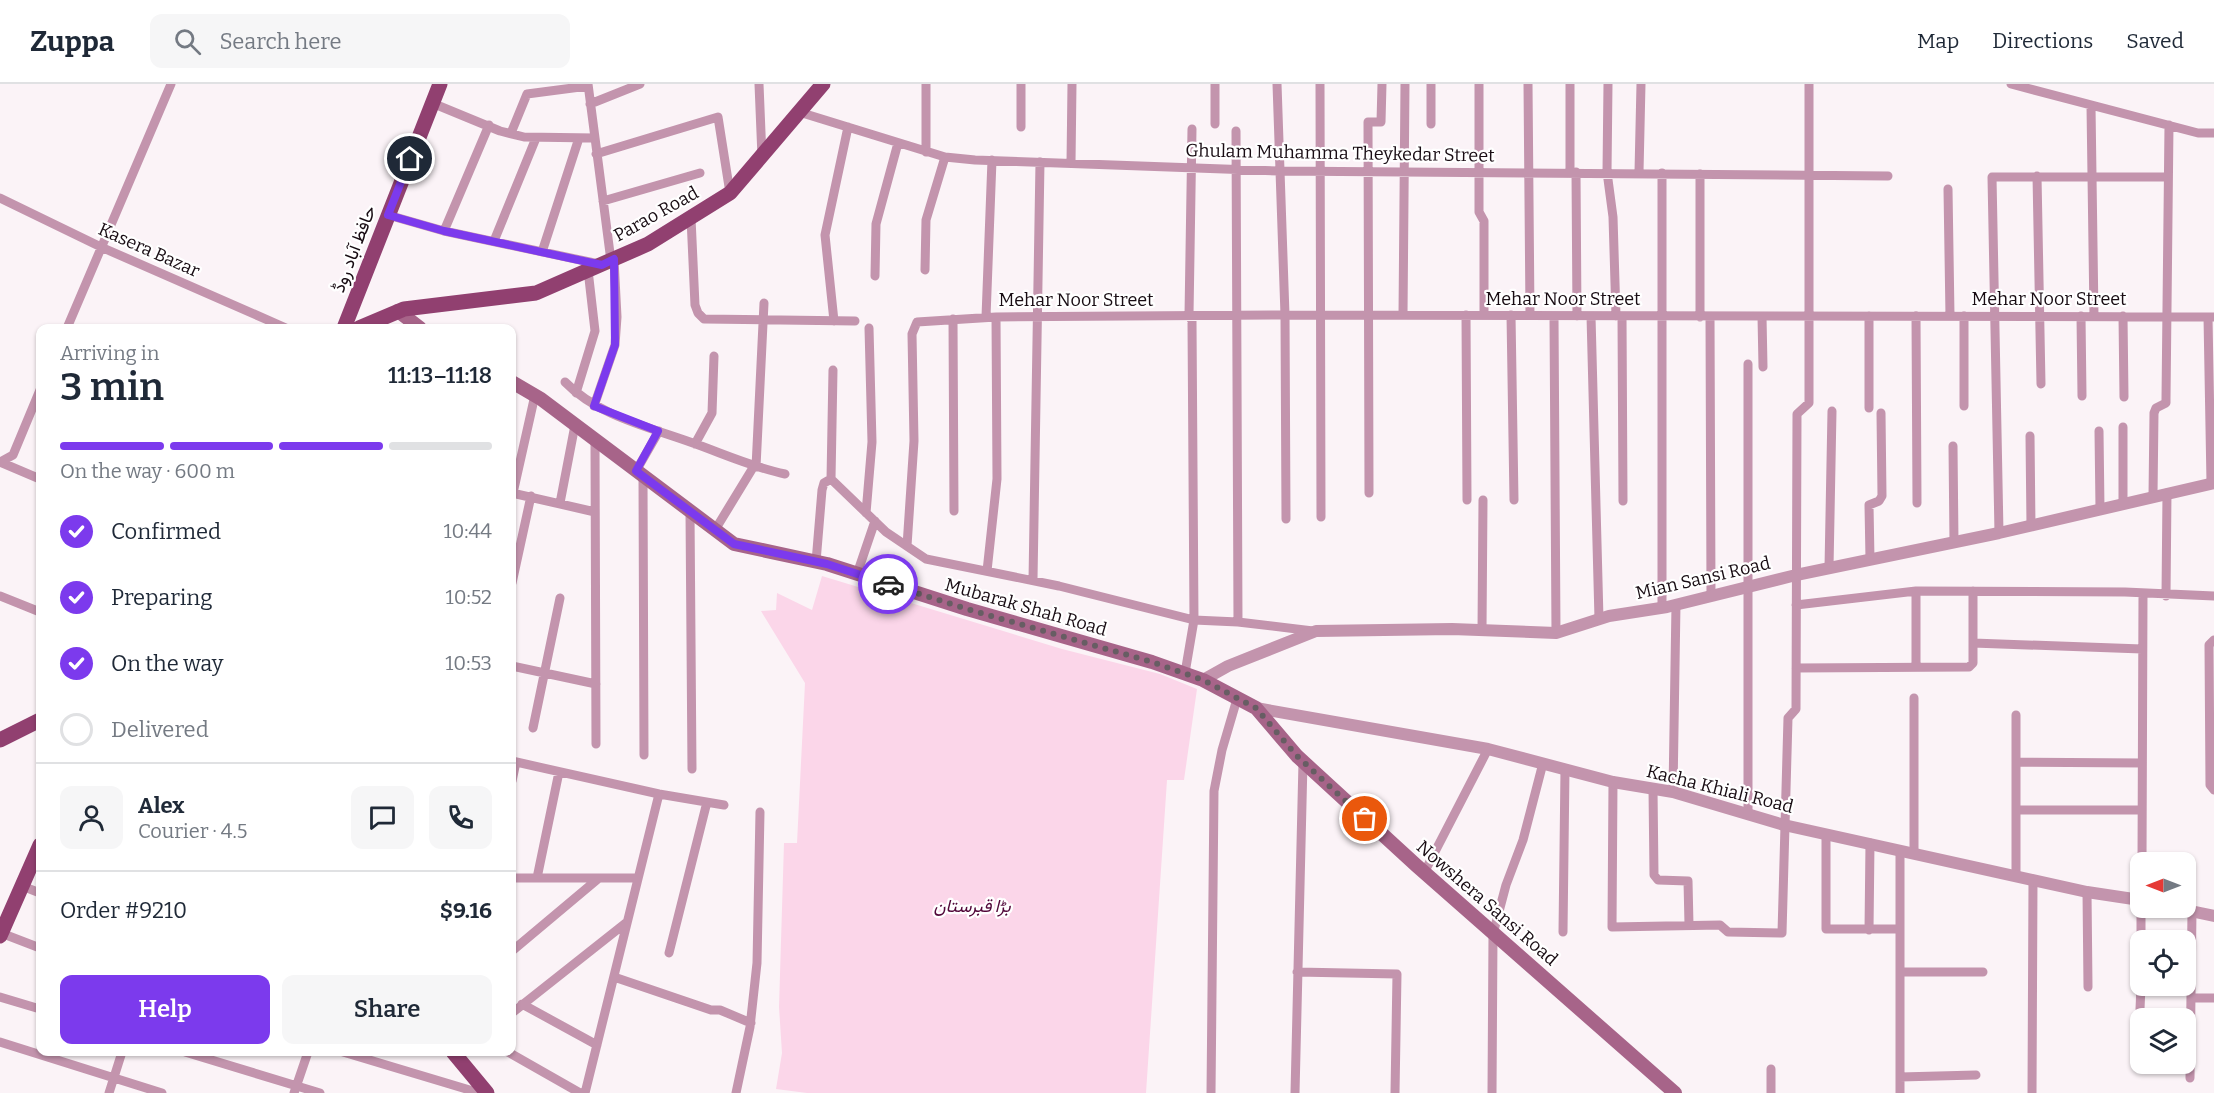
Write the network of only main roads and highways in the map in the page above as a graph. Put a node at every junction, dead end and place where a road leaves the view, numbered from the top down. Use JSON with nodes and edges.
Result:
{"nodes":[{"id":1,"x":440,"y":84,"type":"edge"},
{"id":2,"x":823,"y":84,"type":"edge"},
{"id":3,"x":398,"y":311,"type":"junction"},
{"id":4,"x":346,"y":324,"type":"edge"},
{"id":5,"x":368,"y":324,"type":"edge"},
{"id":6,"x":415,"y":324,"type":"edge"},
{"id":7,"x":516,"y":384,"type":"edge"},
{"id":8,"x":1256,"y":708,"type":"joint"},
{"id":9,"x":36,"y":722,"type":"edge"},
{"id":10,"x":0,"y":740,"type":"edge"},
{"id":11,"x":36,"y":853,"type":"edge"},
{"id":12,"x":1,"y":934,"type":"edge"},
{"id":13,"x":456,"y":1056,"type":"edge"},
{"id":14,"x":477,"y":1089,"type":"edge"},
{"id":15,"x":1675,"y":1093,"type":"edge"}],
"edges":[{"from":1,"to":4,"type":"main road","name":"حافظ آباد روڈ"},
{"from":2,"to":3,"type":"main road","name":"Parao Road"},
{"from":3,"to":5,"type":"main road","name":"Parao Road"},
{"from":3,"to":6,"type":"main road"},
{"from":7,"to":8,"type":"main road","name":"Mubarak Shah Road"},
{"from":8,"to":15,"type":"main road","name":"Nowshera Sansi Road"},
{"from":9,"to":10,"type":"main road"},
{"from":11,"to":12,"type":"main road"},
{"from":13,"to":14,"type":"main road"}]}
